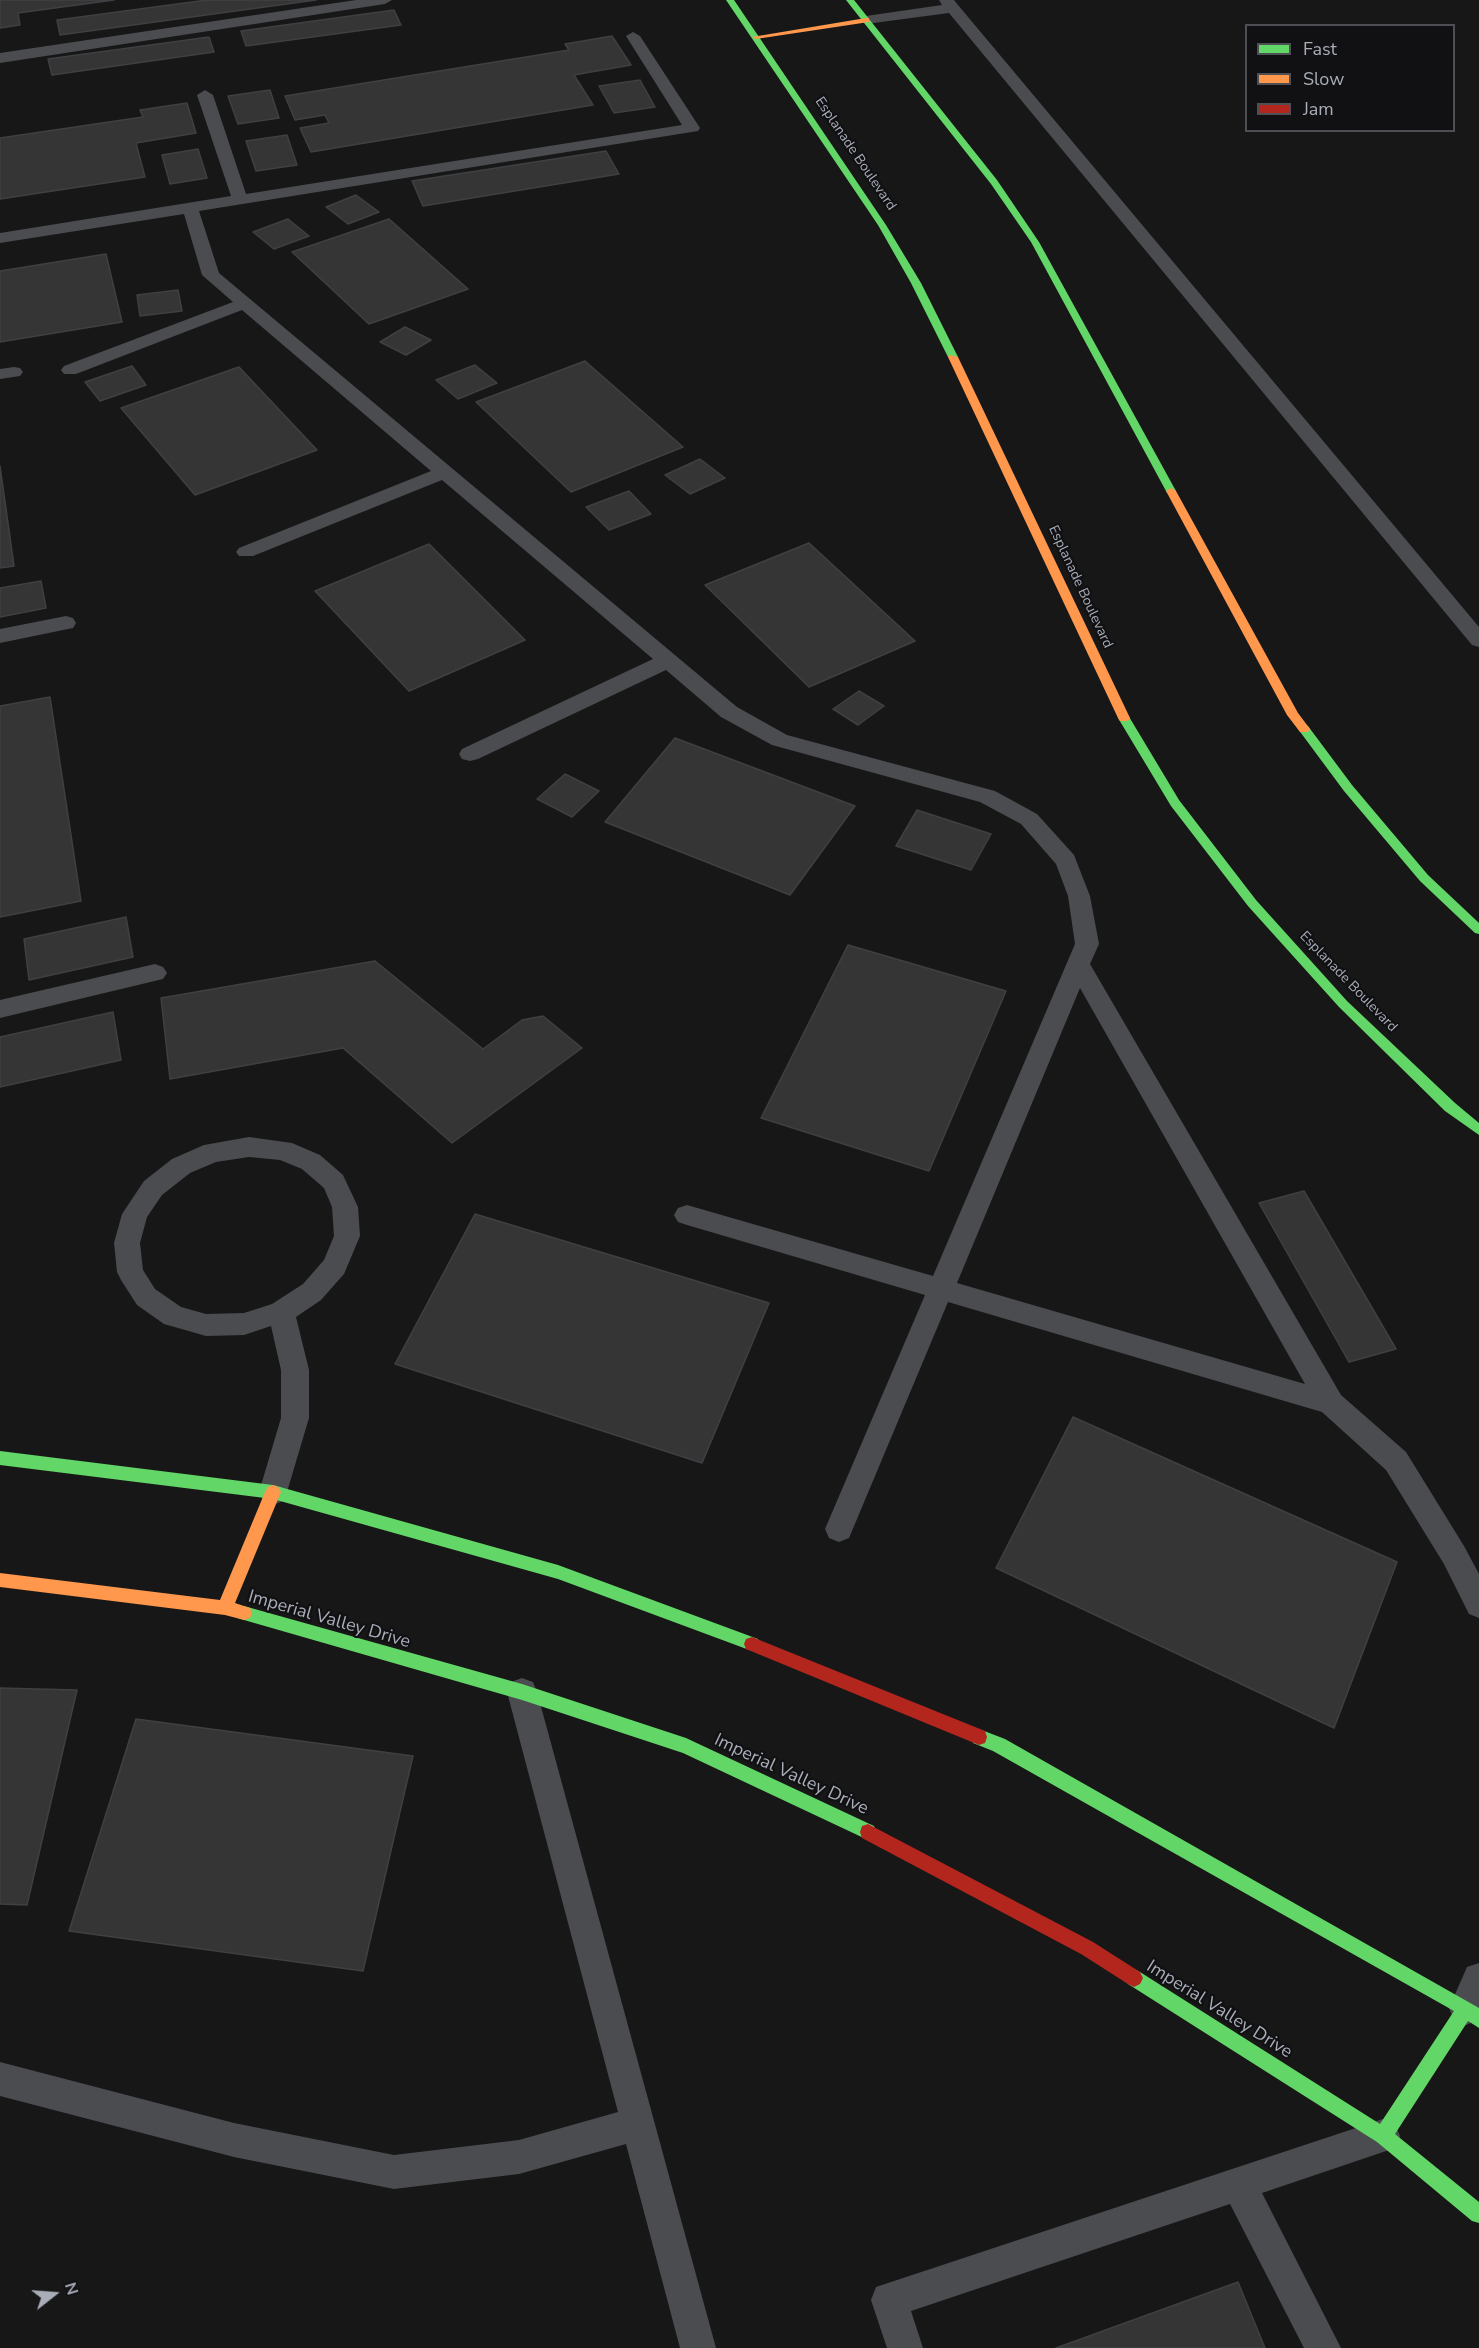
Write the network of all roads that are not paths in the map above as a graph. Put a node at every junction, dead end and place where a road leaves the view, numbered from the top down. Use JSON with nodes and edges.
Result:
{"nodes":[{"id":1,"x":385,"y":0,"type":"edge"},
{"id":2,"x":730,"y":0,"type":"edge"},
{"id":3,"x":850,"y":0,"type":"edge"},
{"id":4,"x":950,"y":4,"type":"edge"},
{"id":5,"x":866,"y":20,"type":"junction"},
{"id":6,"x":633,"y":36,"type":"dead end"},
{"id":7,"x":756,"y":37,"type":"junction"},
{"id":8,"x":0,"y":58,"type":"edge"},
{"id":9,"x":205,"y":95,"type":"dead end"},
{"id":10,"x":240,"y":200,"type":"junction"},
{"id":11,"x":190,"y":208,"type":"junction"},
{"id":12,"x":0,"y":238,"type":"edge"},
{"id":13,"x":246,"y":303,"type":"junction"},
{"id":14,"x":70,"y":370,"type":"dead end"},
{"id":15,"x":445,"y":472,"type":"junction"},
{"id":16,"x":246,"y":552,"type":"dead end"},
{"id":17,"x":66,"y":623,"type":"dead end"},
{"id":18,"x":0,"y":636,"type":"edge"},
{"id":19,"x":1479,"y":640,"type":"edge"},
{"id":20,"x":667,"y":661,"type":"junction"},
{"id":21,"x":470,"y":754,"type":"dead end"},
{"id":22,"x":1479,"y":930,"type":"edge"},
{"id":23,"x":1078,"y":964,"type":"junction"},
{"id":24,"x":155,"y":973,"type":"dead end"},
{"id":25,"x":0,"y":1009,"type":"edge"},
{"id":26,"x":1479,"y":1130,"type":"edge"},
{"id":27,"x":687,"y":1215,"type":"dead end"},
{"id":28,"x":940,"y":1290,"type":"junction"},
{"id":29,"x":281,"y":1312,"type":"junction"},
{"id":30,"x":1330,"y":1403,"type":"junction"},
{"id":31,"x":0,"y":1458,"type":"edge"},
{"id":32,"x":273,"y":1492,"type":"junction"},
{"id":33,"x":839,"y":1529,"type":"dead end"},
{"id":34,"x":0,"y":1580,"type":"edge"},
{"id":35,"x":1479,"y":1604,"type":"edge"},
{"id":36,"x":225,"y":1608,"type":"junction"},
{"id":37,"x":522,"y":1692,"type":"junction"},
{"id":38,"x":1475,"y":2002,"type":"edge"},
{"id":39,"x":0,"y":2079,"type":"edge"},
{"id":40,"x":638,"y":2124,"type":"junction"},
{"id":41,"x":1383,"y":2136,"type":"junction"},
{"id":42,"x":1238,"y":2183,"type":"junction"},
{"id":43,"x":1479,"y":2214,"type":"edge"},
{"id":44,"x":698,"y":2348,"type":"edge"},
{"id":45,"x":905,"y":2348,"type":"edge"},
{"id":46,"x":1323,"y":2348,"type":"edge"}],
"edges":[{"from":1,"to":8,"type":"lane"},
{"from":2,"to":7,"type":"street","name":"Esplanade Boulevard"},
{"from":3,"to":5,"type":"street"},
{"from":4,"to":5,"type":"lane"},
{"from":4,"to":19,"type":"lane"},
{"from":5,"to":7,"type":"street"},
{"from":5,"to":22,"type":"street"},
{"from":6,"to":10,"type":"lane"},
{"from":7,"to":26,"type":"street","name":"Esplanade Boulevard"},
{"from":9,"to":10,"type":"lane"},
{"from":10,"to":11,"type":"lane"},
{"from":11,"to":12,"type":"lane"},
{"from":11,"to":13,"type":"lane"},
{"from":13,"to":14,"type":"lane"},
{"from":13,"to":15,"type":"lane"},
{"from":15,"to":16,"type":"lane"},
{"from":15,"to":20,"type":"lane"},
{"from":17,"to":18,"type":"lane"},
{"from":20,"to":21,"type":"lane"},
{"from":20,"to":23,"type":"lane"},
{"from":23,"to":28,"type":"lane"},
{"from":23,"to":30,"type":"lane"},
{"from":24,"to":25,"type":"lane"},
{"from":27,"to":28,"type":"lane"},
{"from":28,"to":30,"type":"lane"},
{"from":28,"to":33,"type":"lane"},
{"from":29,"to":29,"type":"lane"},
{"from":29,"to":32,"type":"lane"},
{"from":30,"to":35,"type":"lane"},
{"from":31,"to":32,"type":"street"},
{"from":32,"to":36,"type":"street"},
{"from":32,"to":38,"type":"street"},
{"from":34,"to":36,"type":"street","name":"Imperial Valley Drive"},
{"from":36,"to":37,"type":"street","name":"Imperial Valley Drive"},
{"from":37,"to":40,"type":"lane"},
{"from":37,"to":41,"type":"street","name":"Imperial Valley Drive"},
{"from":38,"to":41,"type":"street"},
{"from":39,"to":40,"type":"lane"},
{"from":40,"to":44,"type":"lane"},
{"from":41,"to":42,"type":"lane"},
{"from":41,"to":43,"type":"street","name":"Imperial Valley Drive"},
{"from":42,"to":45,"type":"lane"},
{"from":42,"to":46,"type":"lane"}]}
